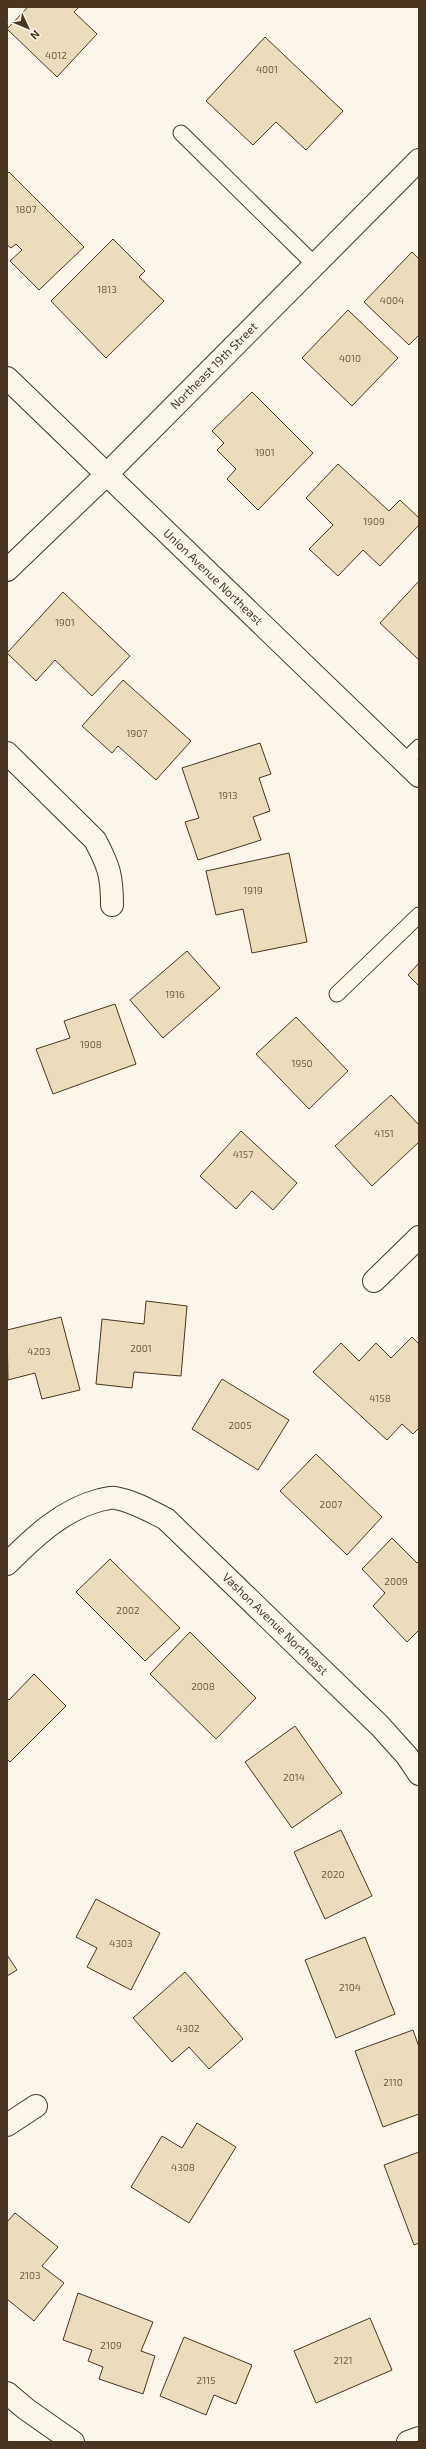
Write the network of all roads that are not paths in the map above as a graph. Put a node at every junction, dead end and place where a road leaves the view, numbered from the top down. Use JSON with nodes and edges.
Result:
{"nodes":[{"id":1,"x":181,"y":133,"type":"dead end"},
{"id":2,"x":419,"y":160,"type":"edge"},
{"id":3,"x":315,"y":264,"type":"junction"},
{"id":4,"x":7,"y":378,"type":"edge"},
{"id":5,"x":107,"y":474,"type":"junction"},
{"id":6,"x":7,"y":570,"type":"edge"},
{"id":7,"x":7,"y":753,"type":"edge"},
{"id":8,"x":414,"y":762,"type":"edge"},
{"id":9,"x":112,"y":905,"type":"dead end"},
{"id":10,"x":419,"y":915,"type":"edge"},
{"id":11,"x":337,"y":994,"type":"dead end"},
{"id":12,"x":419,"y":1237,"type":"edge"},
{"id":13,"x":374,"y":1281,"type":"dead end"},
{"id":14,"x":7,"y":1564,"type":"edge"},
{"id":15,"x":419,"y":1774,"type":"edge"},
{"id":16,"x":36,"y":2106,"type":"dead end"},
{"id":17,"x":7,"y":2125,"type":"edge"},
{"id":18,"x":7,"y":2393,"type":"edge"},
{"id":19,"x":419,"y":2438,"type":"edge"},
{"id":20,"x":73,"y":2442,"type":"edge"},
{"id":21,"x":408,"y":2442,"type":"edge"}],
"edges":[{"from":1,"to":3,"type":"lane"},
{"from":2,"to":3,"type":"street","name":"Northeast 19th Street"},
{"from":3,"to":5,"type":"street","name":"Northeast 19th Street"},
{"from":4,"to":5,"type":"street","name":"Union Avenue Northeast"},
{"from":5,"to":6,"type":"street","name":"Northeast 19th Street"},
{"from":5,"to":8,"type":"street","name":"Union Avenue Northeast"},
{"from":7,"to":9,"type":"street"},
{"from":10,"to":11,"type":"lane"},
{"from":12,"to":13,"type":"street"},
{"from":14,"to":15,"type":"street","name":"Vashon Avenue Northeast"},
{"from":16,"to":17,"type":"street"},
{"from":18,"to":20,"type":"street"},
{"from":19,"to":21,"type":"street"}]}
